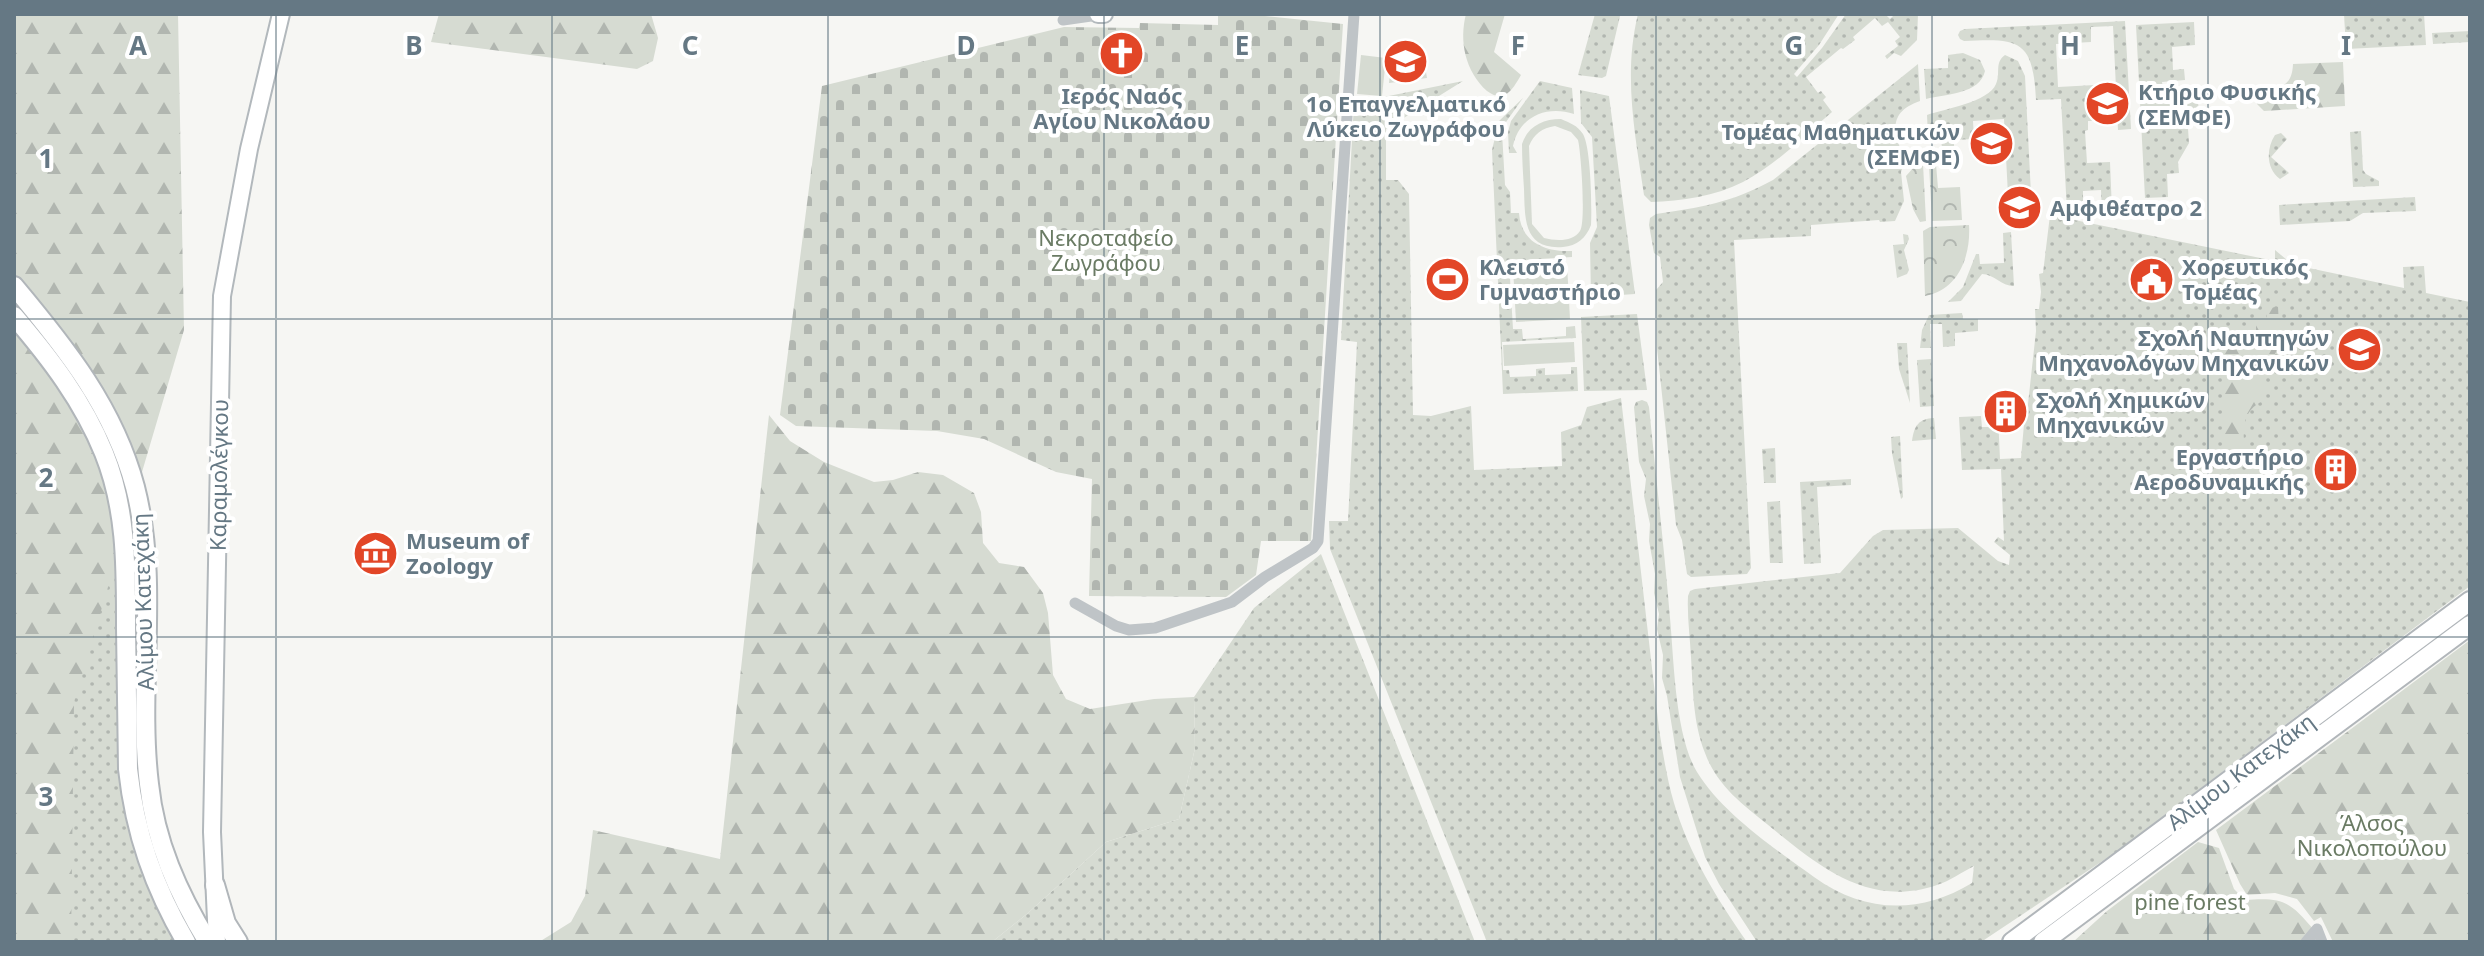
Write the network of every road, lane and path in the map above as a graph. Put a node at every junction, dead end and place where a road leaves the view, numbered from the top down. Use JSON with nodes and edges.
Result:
{"nodes":[{"id":1,"x":281,"y":14,"type":"edge"},
{"id":2,"x":1098,"y":14,"type":"edge"},
{"id":3,"x":1104,"y":14,"type":"edge"},
{"id":4,"x":1354,"y":14,"type":"edge"},
{"id":5,"x":1063,"y":20,"type":"dead end"},
{"id":6,"x":14,"y":286,"type":"edge"},
{"id":7,"x":14,"y":316,"type":"edge"},
{"id":8,"x":2470,"y":601,"type":"edge"},
{"id":9,"x":1075,"y":603,"type":"dead end"},
{"id":10,"x":2470,"y":625,"type":"edge"},
{"id":11,"x":215,"y":885,"type":"junction"},
{"id":12,"x":186,"y":942,"type":"edge"},
{"id":13,"x":208,"y":942,"type":"edge"},
{"id":14,"x":217,"y":942,"type":"edge"},
{"id":15,"x":238,"y":942,"type":"edge"},
{"id":16,"x":2012,"y":942,"type":"edge"},
{"id":17,"x":2043,"y":942,"type":"edge"},
{"id":18,"x":2306,"y":942,"type":"edge"},
{"id":19,"x":2322,"y":942,"type":"edge"}],
"edges":[{"from":1,"to":11,"type":"main road","name":"Καραμολέγκου"},
{"from":2,"to":3,"type":"main road"},
{"from":2,"to":5,"type":"street"},
{"from":4,"to":9,"type":"street"},
{"from":6,"to":13,"type":"main road","name":"Αλίμου Κατεχάκη"},
{"from":7,"to":12,"type":"main road","name":"Αλίμου Κατεχάκη"},
{"from":8,"to":16,"type":"main road","name":"Αλίμου Κατεχάκη"},
{"from":10,"to":17,"type":"main road","name":"Αλίμου Κατεχάκη"},
{"from":11,"to":14,"type":"main road","name":"Καραμολέγκου"},
{"from":11,"to":15,"type":"main road"},
{"from":18,"to":19,"type":"street"}]}
